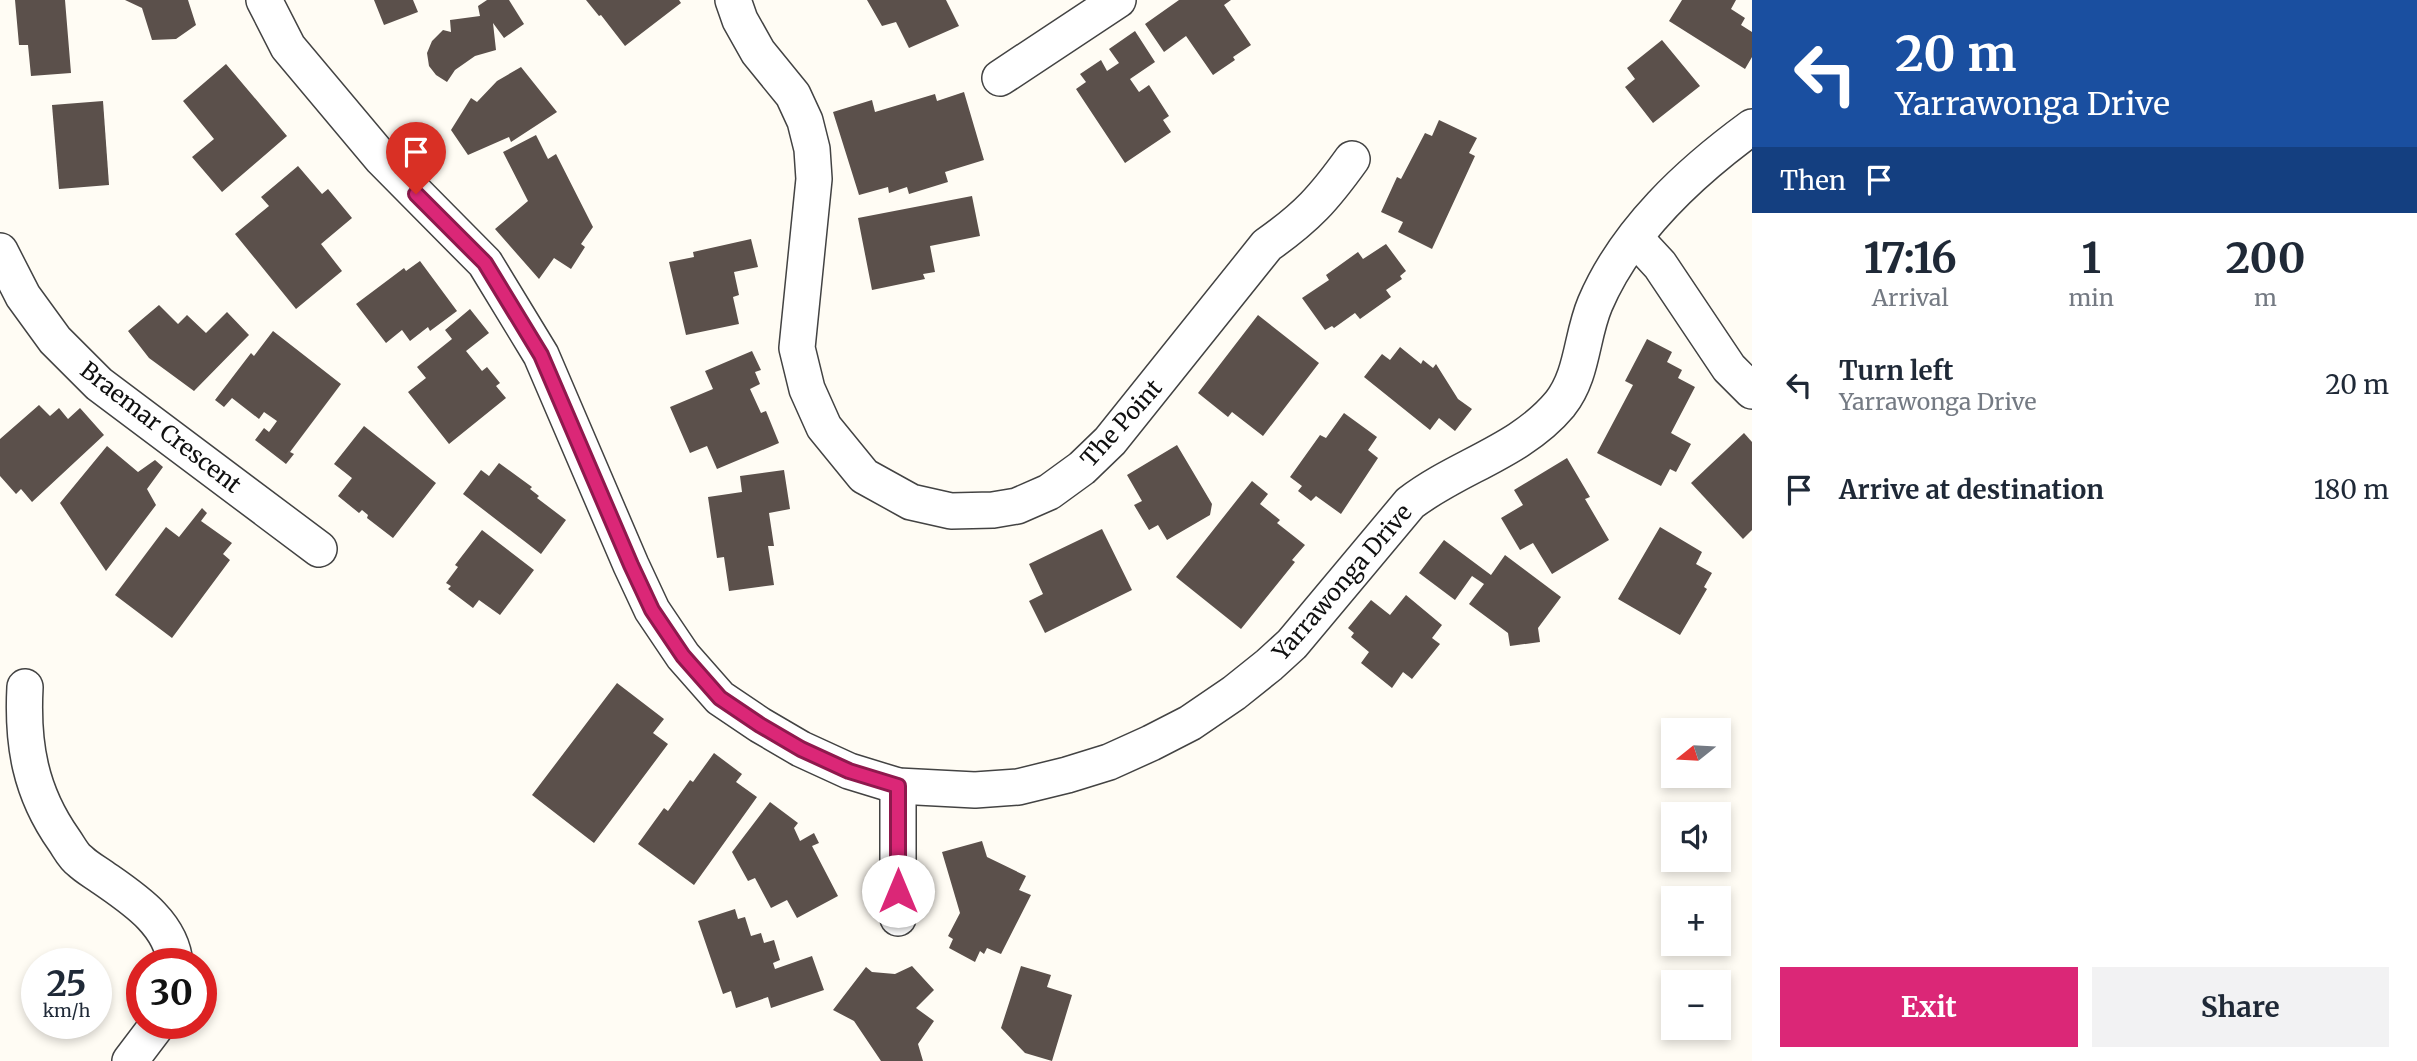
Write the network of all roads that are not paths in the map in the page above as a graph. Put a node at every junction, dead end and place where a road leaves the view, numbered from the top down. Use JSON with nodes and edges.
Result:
{"nodes":[{"id":1,"x":264,"y":0,"type":"edge"},
{"id":2,"x":733,"y":0,"type":"edge"},
{"id":3,"x":1118,"y":0,"type":"edge"},
{"id":4,"x":1082,"y":10,"type":"edge"},
{"id":5,"x":1000,"y":78,"type":"dead end"},
{"id":6,"x":1752,"y":127,"type":"edge"},
{"id":7,"x":1352,"y":159,"type":"dead end"},
{"id":8,"x":1635,"y":238,"type":"junction"},
{"id":9,"x":0,"y":251,"type":"edge"},
{"id":10,"x":1752,"y":391,"type":"edge"},
{"id":11,"x":319,"y":549,"type":"dead end"},
{"id":12,"x":24,"y":687,"type":"dead end"},
{"id":13,"x":898,"y":786,"type":"junction"},
{"id":14,"x":898,"y":918,"type":"dead end"},
{"id":15,"x":171,"y":948,"type":"edge"},
{"id":16,"x":147,"y":1039,"type":"edge"},
{"id":17,"x":130,"y":1061,"type":"edge"}],
"edges":[{"from":1,"to":13,"type":"street","name":"Yarrawonga Drive"},
{"from":2,"to":7,"type":"street","name":"The Point"},
{"from":3,"to":4,"type":"street"},
{"from":4,"to":5,"type":"street"},
{"from":6,"to":8,"type":"street","name":"Yarrawonga Drive"},
{"from":8,"to":10,"type":"street"},
{"from":8,"to":13,"type":"street","name":"Yarrawonga Drive"},
{"from":9,"to":11,"type":"street","name":"Braemar Crescent"},
{"from":12,"to":15,"type":"street"},
{"from":13,"to":14,"type":"street"},
{"from":16,"to":17,"type":"street"}]}
